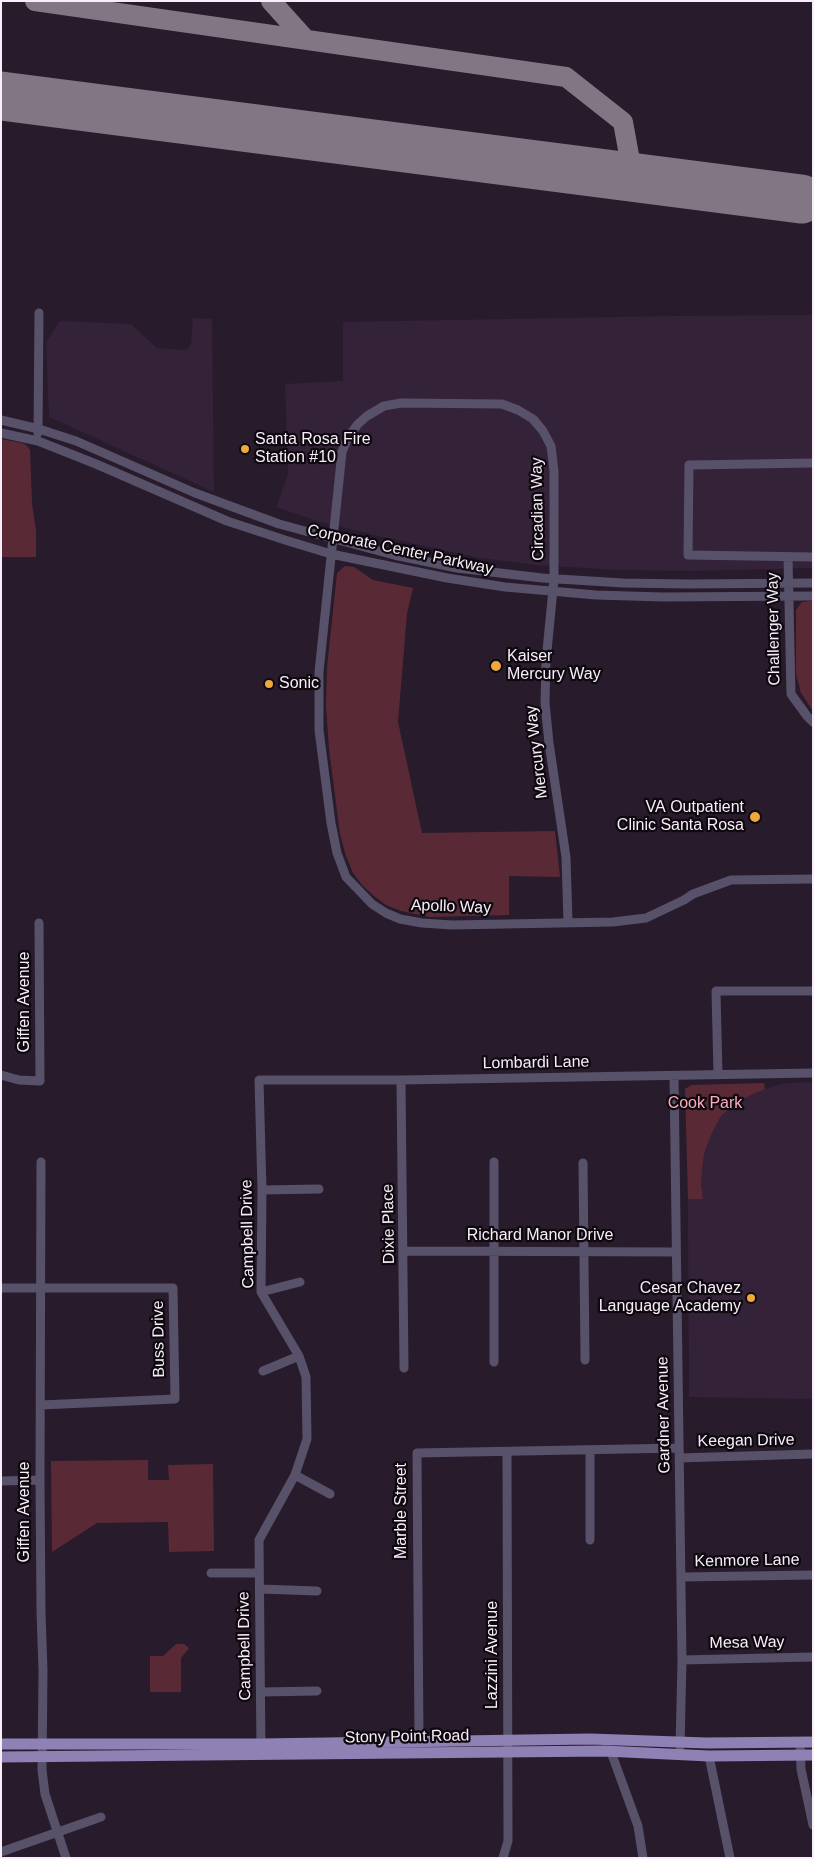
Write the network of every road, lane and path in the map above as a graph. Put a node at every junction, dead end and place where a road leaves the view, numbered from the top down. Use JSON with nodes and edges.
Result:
{"nodes":[{"id":1,"x":39,"y":313,"type":"dead end"},
{"id":2,"x":1,"y":420,"type":"edge"},
{"id":3,"x":38,"y":429,"type":"junction"},
{"id":4,"x":1,"y":433,"type":"edge"},
{"id":5,"x":38,"y":441,"type":"junction"},
{"id":6,"x":813,"y":463,"type":"edge"},
{"id":7,"x":333,"y":539,"type":"junction"},
{"id":8,"x":331,"y":554,"type":"junction"},
{"id":9,"x":788,"y":557,"type":"junction"},
{"id":10,"x":813,"y":557,"type":"edge"},
{"id":11,"x":554,"y":579,"type":"junction"},
{"id":12,"x":788,"y":583,"type":"junction"},
{"id":13,"x":813,"y":583,"type":"edge"},
{"id":14,"x":553,"y":592,"type":"junction"},
{"id":15,"x":789,"y":596,"type":"junction"},
{"id":16,"x":813,"y":596,"type":"edge"},
{"id":17,"x":813,"y":722,"type":"edge"},
{"id":18,"x":813,"y":879,"type":"edge"},
{"id":19,"x":568,"y":922,"type":"junction"},
{"id":20,"x":39,"y":923,"type":"dead end"},
{"id":21,"x":813,"y":991,"type":"edge"},
{"id":22,"x":813,"y":1073,"type":"edge"},
{"id":23,"x":718,"y":1074,"type":"junction"},
{"id":24,"x":1,"y":1075,"type":"edge"},
{"id":25,"x":674,"y":1076,"type":"junction"},
{"id":26,"x":259,"y":1080,"type":"joint"},
{"id":27,"x":401,"y":1080,"type":"junction"},
{"id":28,"x":41,"y":1162,"type":"dead end"},
{"id":29,"x":494,"y":1162,"type":"dead end"},
{"id":30,"x":584,"y":1163,"type":"dead end"},
{"id":31,"x":319,"y":1189,"type":"dead end"},
{"id":32,"x":262,"y":1190,"type":"junction"},
{"id":33,"x":404,"y":1251,"type":"junction"},
{"id":34,"x":495,"y":1251,"type":"junction"},
{"id":35,"x":584,"y":1252,"type":"junction"},
{"id":36,"x":676,"y":1252,"type":"junction"},
{"id":37,"x":300,"y":1282,"type":"dead end"},
{"id":38,"x":1,"y":1288,"type":"edge"},
{"id":39,"x":40,"y":1289,"type":"junction"},
{"id":40,"x":261,"y":1292,"type":"junction"},
{"id":41,"x":300,"y":1356,"type":"junction"},
{"id":42,"x":585,"y":1360,"type":"dead end"},
{"id":43,"x":494,"y":1362,"type":"dead end"},
{"id":44,"x":404,"y":1368,"type":"dead end"},
{"id":45,"x":264,"y":1371,"type":"dead end"},
{"id":46,"x":41,"y":1405,"type":"junction"},
{"id":47,"x":590,"y":1450,"type":"junction"},
{"id":48,"x":507,"y":1452,"type":"junction"},
{"id":49,"x":679,"y":1453,"type":"junction"},
{"id":50,"x":813,"y":1454,"type":"edge"},
{"id":51,"x":295,"y":1475,"type":"junction"},
{"id":52,"x":40,"y":1480,"type":"junction"},
{"id":53,"x":1,"y":1481,"type":"edge"},
{"id":54,"x":330,"y":1494,"type":"dead end"},
{"id":55,"x":590,"y":1540,"type":"dead end"},
{"id":56,"x":210,"y":1573,"type":"dead end"},
{"id":57,"x":259,"y":1573,"type":"junction"},
{"id":58,"x":813,"y":1575,"type":"edge"},
{"id":59,"x":681,"y":1577,"type":"junction"},
{"id":60,"x":260,"y":1589,"type":"junction"},
{"id":61,"x":317,"y":1591,"type":"dead end"},
{"id":62,"x":813,"y":1657,"type":"edge"},
{"id":63,"x":682,"y":1660,"type":"junction"},
{"id":64,"x":317,"y":1691,"type":"dead end"},
{"id":65,"x":262,"y":1692,"type":"junction"},
{"id":66,"x":419,"y":1741,"type":"junction"},
{"id":67,"x":680,"y":1742,"type":"junction"},
{"id":68,"x":800,"y":1742,"type":"junction"},
{"id":69,"x":813,"y":1742,"type":"edge"},
{"id":70,"x":1,"y":1744,"type":"edge"},
{"id":71,"x":42,"y":1744,"type":"junction"},
{"id":72,"x":508,"y":1746,"type":"junction"},
{"id":73,"x":261,"y":1750,"type":"junction"},
{"id":74,"x":611,"y":1752,"type":"junction"},
{"id":75,"x":680,"y":1754,"type":"junction"},
{"id":76,"x":813,"y":1755,"type":"edge"},
{"id":77,"x":709,"y":1756,"type":"junction"},
{"id":78,"x":800,"y":1756,"type":"junction"},
{"id":79,"x":1,"y":1757,"type":"edge"},
{"id":80,"x":42,"y":1757,"type":"junction"},
{"id":81,"x":101,"y":1818,"type":"dead end"},
{"id":82,"x":813,"y":1826,"type":"edge"},
{"id":83,"x":58,"y":1833,"type":"junction"},
{"id":84,"x":1,"y":1852,"type":"edge"},
{"id":85,"x":66,"y":1858,"type":"edge"},
{"id":86,"x":504,"y":1858,"type":"edge"},
{"id":87,"x":644,"y":1858,"type":"edge"},
{"id":88,"x":730,"y":1858,"type":"edge"}],
"edges":[{"from":1,"to":3,"type":"street"},
{"from":2,"to":3,"type":"street","name":"Corporate Center Parkway"},
{"from":3,"to":5,"type":"street"},
{"from":3,"to":7,"type":"street","name":"Corporate Center Parkway"},
{"from":4,"to":5,"type":"street","name":"Corporate Center Parkway"},
{"from":5,"to":8,"type":"street","name":"Corporate Center Parkway"},
{"from":6,"to":9,"type":"street","name":"Challenger Way"},
{"from":7,"to":8,"type":"street","name":"Apollo Way"},
{"from":7,"to":11,"type":"street","name":"Corporate Center Parkway"},
{"from":7,"to":11,"type":"street","name":"Circadian Way"},
{"from":8,"to":14,"type":"street","name":"Corporate Center Parkway"},
{"from":8,"to":19,"type":"street","name":"Apollo Way"},
{"from":9,"to":10,"type":"street","name":"Challenger Way"},
{"from":9,"to":12,"type":"street","name":"Challenger Way"},
{"from":11,"to":12,"type":"street","name":"Corporate Center Parkway"},
{"from":11,"to":14,"type":"street","name":"Mercury Way"},
{"from":12,"to":13,"type":"street","name":"Corporate Center Parkway"},
{"from":12,"to":15,"type":"street","name":"Challenger Way"},
{"from":14,"to":15,"type":"street","name":"Corporate Center Parkway"},
{"from":14,"to":19,"type":"street","name":"Mercury Way"},
{"from":15,"to":16,"type":"street","name":"Corporate Center Parkway"},
{"from":15,"to":17,"type":"street","name":"Challenger Way"},
{"from":18,"to":19,"type":"street","name":"Apollo Way"},
{"from":20,"to":24,"type":"street","name":"Giffen Avenue"},
{"from":21,"to":23,"type":"street"},
{"from":22,"to":23,"type":"street","name":"Lombardi Lane"},
{"from":23,"to":25,"type":"street","name":"Lombardi Lane"},
{"from":25,"to":27,"type":"street","name":"Lombardi Lane"},
{"from":25,"to":36,"type":"street","name":"Gardner Avenue"},
{"from":26,"to":27,"type":"street","name":"Lombardi Lane"},
{"from":26,"to":32,"type":"street","name":"Campbell Drive"},
{"from":27,"to":33,"type":"street","name":"Dixie Place"},
{"from":28,"to":39,"type":"street","name":"Giffen Avenue"},
{"from":29,"to":34,"type":"street"},
{"from":30,"to":35,"type":"street"},
{"from":31,"to":32,"type":"street"},
{"from":32,"to":40,"type":"street","name":"Campbell Drive"},
{"from":33,"to":34,"type":"street","name":"Richard Manor Drive"},
{"from":33,"to":44,"type":"street","name":"Dixie Place"},
{"from":34,"to":35,"type":"street","name":"Richard Manor Drive"},
{"from":34,"to":43,"type":"street"},
{"from":35,"to":36,"type":"street","name":"Richard Manor Drive"},
{"from":35,"to":42,"type":"street"},
{"from":36,"to":49,"type":"street","name":"Gardner Avenue"},
{"from":37,"to":40,"type":"street"},
{"from":38,"to":39,"type":"street","name":"Buss Drive"},
{"from":39,"to":46,"type":"street","name":"Giffen Avenue"},
{"from":39,"to":46,"type":"street","name":"Buss Drive"},
{"from":40,"to":41,"type":"street","name":"Campbell Drive"},
{"from":41,"to":45,"type":"street"},
{"from":41,"to":51,"type":"street","name":"Campbell Drive"},
{"from":46,"to":52,"type":"street","name":"Giffen Avenue"},
{"from":47,"to":48,"type":"street","name":"Marble Street"},
{"from":47,"to":49,"type":"street","name":"Marble Street"},
{"from":47,"to":55,"type":"street"},
{"from":48,"to":66,"type":"street","name":"Marble Street"},
{"from":48,"to":72,"type":"street","name":"Lazzini Avenue"},
{"from":49,"to":50,"type":"street","name":"Keegan Drive"},
{"from":49,"to":59,"type":"street","name":"Gardner Avenue"},
{"from":51,"to":54,"type":"street"},
{"from":51,"to":57,"type":"street","name":"Campbell Drive"},
{"from":52,"to":53,"type":"street"},
{"from":52,"to":71,"type":"street","name":"Giffen Avenue"},
{"from":56,"to":57,"type":"street"},
{"from":57,"to":60,"type":"street","name":"Campbell Drive"},
{"from":58,"to":59,"type":"street","name":"Kenmore Lane"},
{"from":59,"to":63,"type":"street","name":"Gardner Avenue"},
{"from":60,"to":61,"type":"street"},
{"from":60,"to":65,"type":"street","name":"Campbell Drive"},
{"from":62,"to":63,"type":"street","name":"Mesa Way"},
{"from":63,"to":67,"type":"street","name":"Gardner Avenue"},
{"from":64,"to":65,"type":"street"},
{"from":65,"to":73,"type":"street","name":"Campbell Drive"},
{"from":66,"to":72,"type":"main road","name":"Stony Point Road"},
{"from":66,"to":73,"type":"main road","name":"Stony Point Road"},
{"from":67,"to":68,"type":"main road","name":"Stony Point Road"},
{"from":67,"to":72,"type":"main road","name":"Stony Point Road"},
{"from":67,"to":75,"type":"street","name":"Gardner Avenue"},
{"from":68,"to":69,"type":"main road","name":"Stony Point Road"},
{"from":68,"to":78,"type":"street"},
{"from":70,"to":71,"type":"main road","name":"Stony Point Road"},
{"from":71,"to":73,"type":"main road","name":"Stony Point Road"},
{"from":71,"to":80,"type":"street","name":"Giffen Avenue"},
{"from":72,"to":73,"type":"main road","name":"Stony Point Road"},
{"from":72,"to":74,"type":"main road","name":"Stony Point Road"},
{"from":72,"to":86,"type":"street","name":"Lazzini Avenue"},
{"from":73,"to":80,"type":"main road","name":"Stony Point Road"},
{"from":74,"to":75,"type":"main road","name":"Stony Point Road"},
{"from":74,"to":87,"type":"street"},
{"from":75,"to":77,"type":"main road","name":"Stony Point Road"},
{"from":76,"to":78,"type":"main road","name":"Stony Point Road"},
{"from":77,"to":78,"type":"main road","name":"Stony Point Road"},
{"from":77,"to":88,"type":"street"},
{"from":78,"to":82,"type":"street"},
{"from":79,"to":80,"type":"main road","name":"Stony Point Road"},
{"from":80,"to":83,"type":"street","name":"Giffen Avenue"},
{"from":81,"to":83,"type":"street"},
{"from":83,"to":84,"type":"street"},
{"from":83,"to":85,"type":"street","name":"Giffen Avenue"}]}
